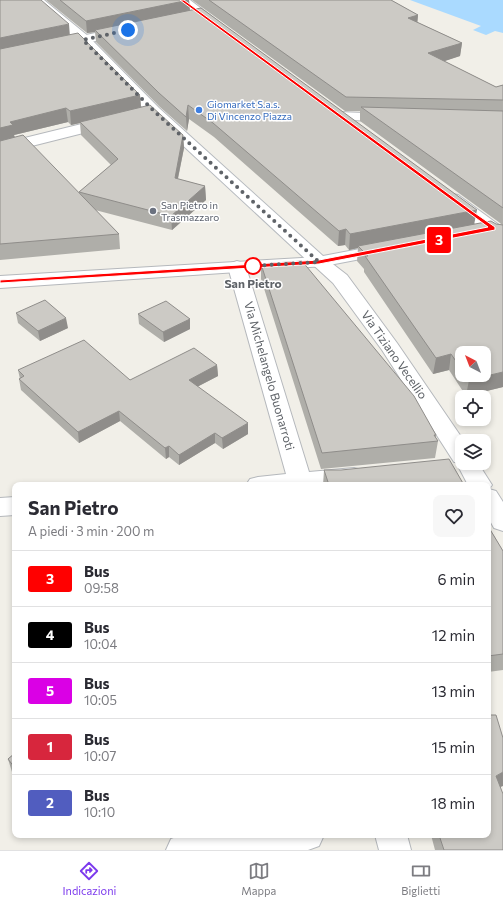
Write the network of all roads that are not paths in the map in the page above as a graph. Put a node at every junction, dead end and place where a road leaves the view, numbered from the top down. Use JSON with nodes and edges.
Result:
{"nodes":[{"id":1,"x":37,"y":0,"type":"edge"},
{"id":2,"x":182,"y":0,"type":"edge"},
{"id":3,"x":203,"y":15,"type":"junction"},
{"id":4,"x":188,"y":18,"type":"edge"},
{"id":5,"x":136,"y":29,"type":"edge"},
{"id":6,"x":228,"y":33,"type":"edge"},
{"id":7,"x":83,"y":40,"type":"junction"},
{"id":8,"x":0,"y":56,"type":"edge"},
{"id":9,"x":326,"y":107,"type":"edge"},
{"id":10,"x":154,"y":111,"type":"junction"},
{"id":11,"x":139,"y":115,"type":"edge"},
{"id":12,"x":339,"y":116,"type":"junction"},
{"id":13,"x":124,"y":118,"type":"edge"},
{"id":14,"x":404,"y":118,"type":"edge"},
{"id":15,"x":358,"y":130,"type":"edge"},
{"id":16,"x":0,"y":149,"type":"edge"},
{"id":17,"x":438,"y":189,"type":"edge"},
{"id":18,"x":500,"y":230,"type":"edge"},
{"id":19,"x":474,"y":233,"type":"edge"},
{"id":20,"x":405,"y":246,"type":"edge"},
{"id":21,"x":319,"y":262,"type":"junction"},
{"id":22,"x":237,"y":268,"type":"junction"},
{"id":23,"x":0,"y":282,"type":"edge"},
{"id":24,"x":455,"y":454,"type":"edge"},
{"id":25,"x":467,"y":470,"type":"edge"},
{"id":26,"x":376,"y":474,"type":"edge"},
{"id":27,"x":300,"y":482,"type":"edge"},
{"id":28,"x":308,"y":482,"type":"edge"},
{"id":29,"x":477,"y":482,"type":"edge"},
{"id":30,"x":503,"y":489,"type":"edge"},
{"id":31,"x":491,"y":492,"type":"edge"},
{"id":32,"x":491,"y":502,"type":"edge"},
{"id":33,"x":12,"y":506,"type":"edge"},
{"id":34,"x":0,"y":507,"type":"edge"},
{"id":35,"x":503,"y":522,"type":"edge"},
{"id":36,"x":283,"y":838,"type":"edge"},
{"id":37,"x":392,"y":838,"type":"edge"},
{"id":38,"x":182,"y":850,"type":"edge"},
{"id":39,"x":395,"y":850,"type":"edge"}],
"edges":[{"from":1,"to":7,"type":"street","name":"Via Tiziano Vecellio"},
{"from":2,"to":3,"type":"street"},
{"from":3,"to":4,"type":"street"},
{"from":3,"to":6,"type":"street"},
{"from":5,"to":7,"type":"street"},
{"from":7,"to":8,"type":"street"},
{"from":7,"to":10,"type":"street","name":"Via Tiziano Vecellio"},
{"from":9,"to":12,"type":"street"},
{"from":10,"to":11,"type":"street"},
{"from":10,"to":21,"type":"street","name":"Via Tiziano Vecellio"},
{"from":12,"to":14,"type":"street"},
{"from":12,"to":15,"type":"street"},
{"from":13,"to":16,"type":"street"},
{"from":17,"to":18,"type":"street"},
{"from":18,"to":19,"type":"street"},
{"from":20,"to":21,"type":"street"},
{"from":21,"to":22,"type":"street"},
{"from":21,"to":24,"type":"street","name":"Via Tiziano Vecellio"},
{"from":22,"to":23,"type":"street"},
{"from":22,"to":27,"type":"street","name":"Via Michelangelo Buonarroti"},
{"from":25,"to":29,"type":"street","name":"Via Tiziano Vecellio"},
{"from":26,"to":28,"type":"street"},
{"from":30,"to":31,"type":"street"},
{"from":32,"to":35,"type":"street"},
{"from":33,"to":34,"type":"street"},
{"from":36,"to":38,"type":"street"},
{"from":37,"to":39,"type":"street"}]}
